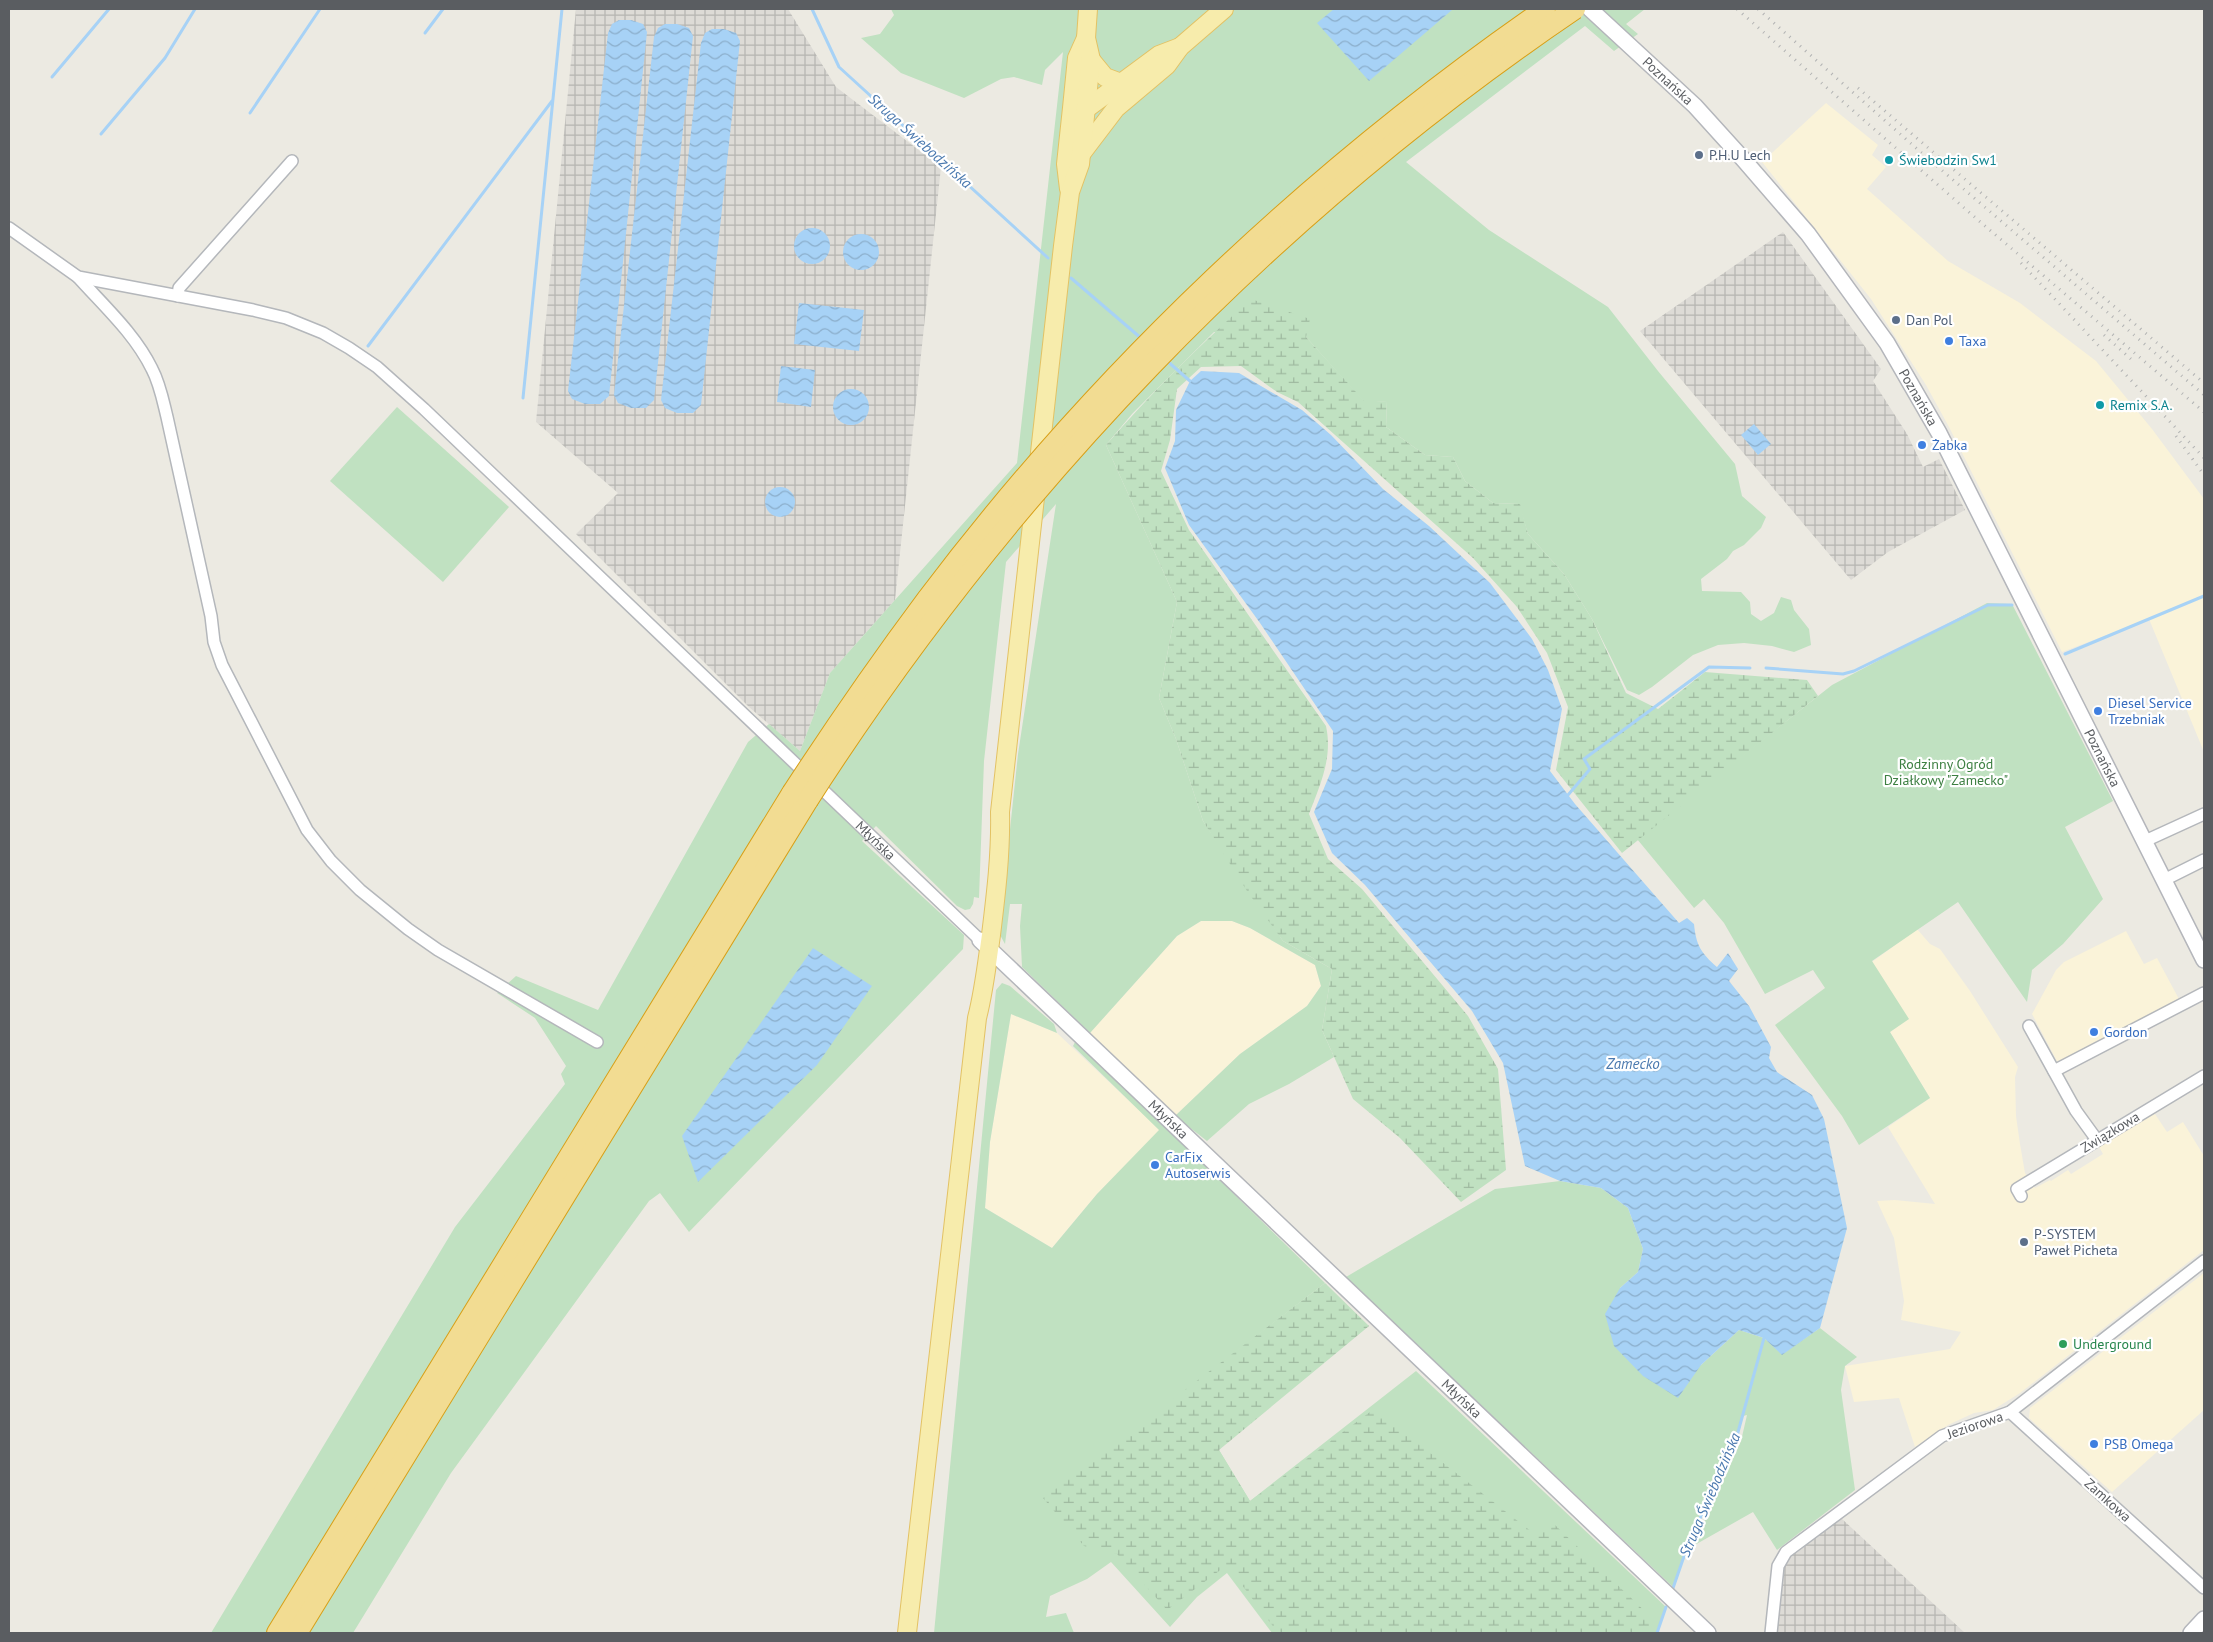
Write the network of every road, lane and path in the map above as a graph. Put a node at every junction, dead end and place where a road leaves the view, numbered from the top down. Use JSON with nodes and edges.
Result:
{"nodes":[{"id":1,"x":1088,"y":9,"type":"edge"},
{"id":2,"x":1224,"y":9,"type":"edge"},
{"id":3,"x":1545,"y":9,"type":"edge"},
{"id":4,"x":1576,"y":9,"type":"edge"},
{"id":5,"x":1590,"y":9,"type":"edge"},
{"id":6,"x":1086,"y":38,"type":"junction"},
{"id":7,"x":1180,"y":47,"type":"junction"},
{"id":8,"x":1090,"y":60,"type":"junction"},
{"id":9,"x":1121,"y":83,"type":"junction"},
{"id":10,"x":1079,"y":108,"type":"junction"},
{"id":11,"x":1116,"y":108,"type":"junction"},
{"id":12,"x":1081,"y":154,"type":"junction"},
{"id":13,"x":292,"y":161,"type":"dead end"},
{"id":14,"x":1070,"y":192,"type":"junction"},
{"id":15,"x":9,"y":228,"type":"edge"},
{"id":16,"x":78,"y":277,"type":"junction"},
{"id":17,"x":178,"y":296,"type":"junction"},
{"id":18,"x":800,"y":797,"type":"junction"},
{"id":19,"x":2204,"y":814,"type":"edge"},
{"id":20,"x":2145,"y":841,"type":"junction"},
{"id":21,"x":2204,"y":860,"type":"edge"},
{"id":22,"x":2164,"y":880,"type":"junction"},
{"id":23,"x":985,"y":944,"type":"junction"},
{"id":24,"x":2204,"y":960,"type":"edge"},
{"id":25,"x":2204,"y":992,"type":"edge"},
{"id":26,"x":2029,"y":1026,"type":"dead end"},
{"id":27,"x":597,"y":1042,"type":"dead end"},
{"id":28,"x":2054,"y":1071,"type":"junction"},
{"id":29,"x":2204,"y":1076,"type":"edge"},
{"id":30,"x":2097,"y":1140,"type":"junction"},
{"id":31,"x":2019,"y":1193,"type":"dead end"},
{"id":32,"x":2204,"y":1261,"type":"edge"},
{"id":33,"x":2010,"y":1412,"type":"junction"},
{"id":34,"x":2204,"y":1588,"type":"edge"},
{"id":35,"x":2204,"y":1619,"type":"edge"},
{"id":36,"x":278,"y":1633,"type":"edge"},
{"id":37,"x":297,"y":1633,"type":"edge"},
{"id":38,"x":907,"y":1633,"type":"edge"},
{"id":39,"x":1708,"y":1633,"type":"edge"},
{"id":40,"x":1771,"y":1633,"type":"edge"},
{"id":41,"x":2191,"y":1633,"type":"edge"}],
"edges":[{"from":1,"to":6,"type":"main road"},
{"from":2,"to":7,"type":"main road"},
{"from":3,"to":18,"type":"highway","bridge":true},
{"from":4,"to":18,"type":"highway","bridge":true},
{"from":5,"to":20,"type":"street","name":"Poznańska"},
{"from":6,"to":8,"type":"main road"},
{"from":6,"to":10,"type":"main road"},
{"from":7,"to":9,"type":"main road"},
{"from":7,"to":11,"type":"main road"},
{"from":8,"to":9,"type":"main road"},
{"from":8,"to":10,"type":"main road"},
{"from":9,"to":10,"type":"main road"},
{"from":10,"to":11,"type":"main road"},
{"from":10,"to":12,"type":"main road"},
{"from":10,"to":14,"type":"main road"},
{"from":11,"to":12,"type":"main road"},
{"from":12,"to":14,"type":"main road"},
{"from":13,"to":17,"type":"street"},
{"from":14,"to":23,"type":"main road"},
{"from":15,"to":16,"type":"street"},
{"from":16,"to":17,"type":"street","name":"Młyńska"},
{"from":16,"to":27,"type":"street"},
{"from":17,"to":23,"type":"street","name":"Młyńska"},
{"from":18,"to":36,"type":"highway"},
{"from":18,"to":37,"type":"highway"},
{"from":19,"to":20,"type":"street"},
{"from":20,"to":22,"type":"street","name":"Poznańska"},
{"from":21,"to":22,"type":"street"},
{"from":22,"to":24,"type":"street","name":"Poznańska"},
{"from":23,"to":38,"type":"main road"},
{"from":23,"to":39,"type":"street","name":"Młyńska"},
{"from":25,"to":28,"type":"street"},
{"from":26,"to":28,"type":"street"},
{"from":28,"to":30,"type":"street"},
{"from":29,"to":30,"type":"street","name":"Związkowa"},
{"from":30,"to":31,"type":"street","name":"Związkowa"},
{"from":32,"to":33,"type":"street","name":"Jeziorowa"},
{"from":33,"to":34,"type":"street","name":"Zamkowa"},
{"from":33,"to":40,"type":"street","name":"Jeziorowa"},
{"from":35,"to":41,"type":"street"}]}
